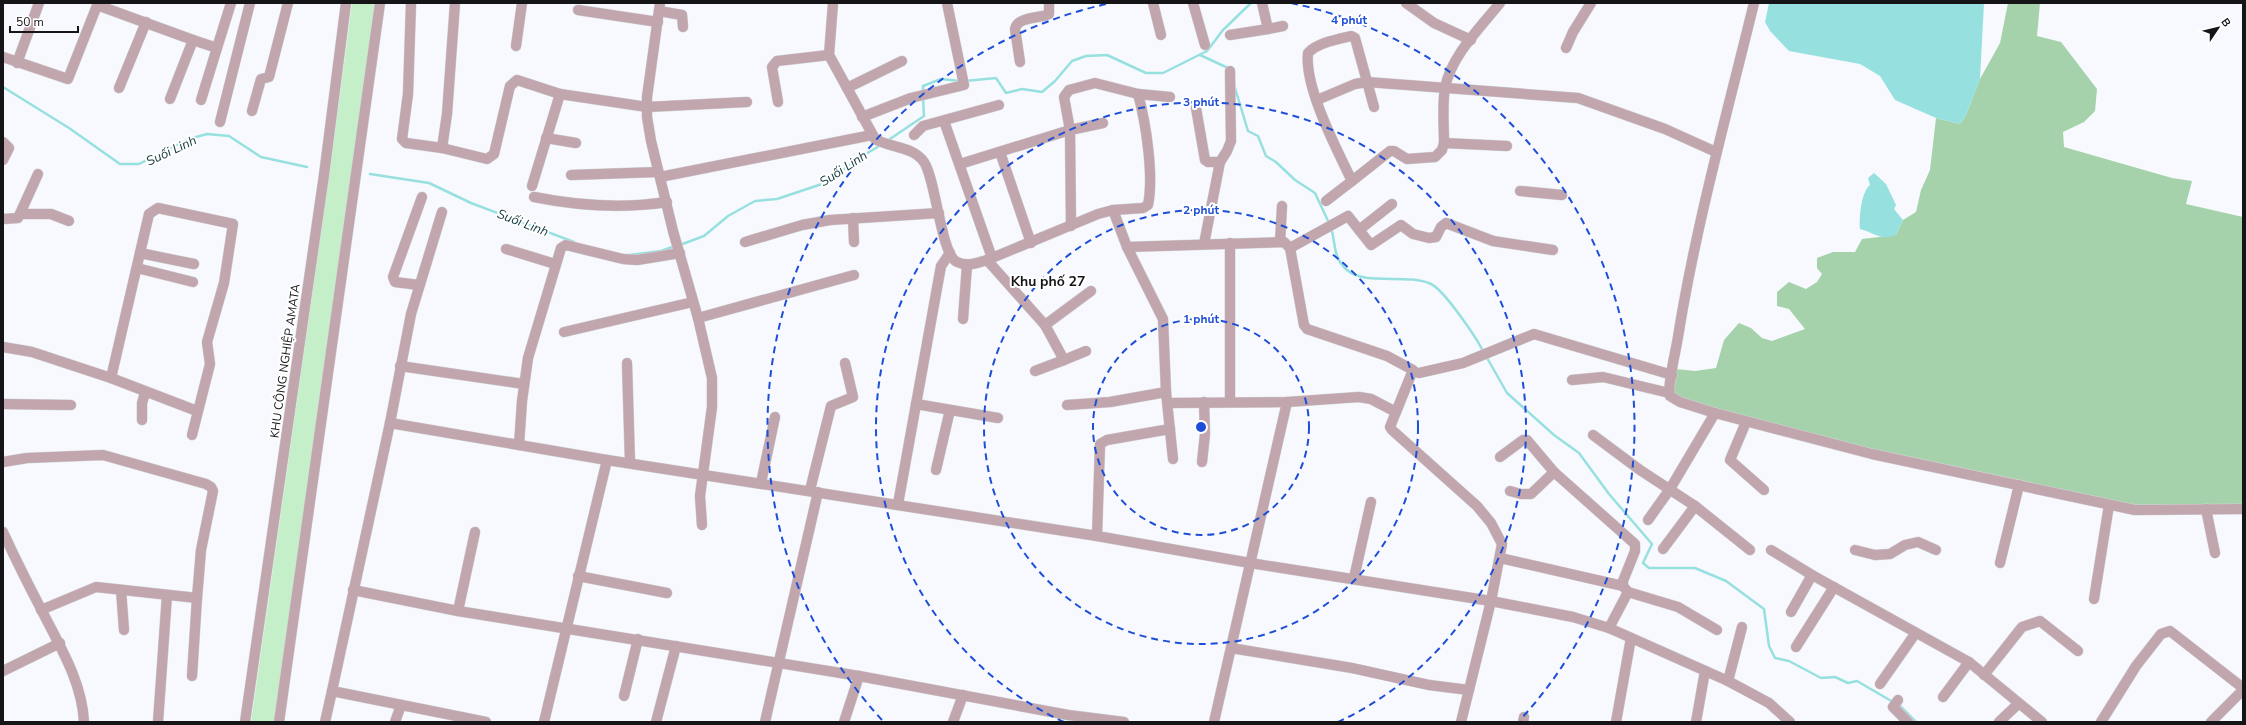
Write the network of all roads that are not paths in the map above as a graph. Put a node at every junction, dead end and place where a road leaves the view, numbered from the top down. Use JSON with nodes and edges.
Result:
{"nodes":[{"id":1,"x":39,"y":3,"type":"edge"},
{"id":2,"x":231,"y":3,"type":"edge"},
{"id":3,"x":250,"y":3,"type":"edge"},
{"id":4,"x":288,"y":3,"type":"edge"},
{"id":5,"x":346,"y":3,"type":"edge"},
{"id":6,"x":380,"y":3,"type":"edge"},
{"id":7,"x":411,"y":3,"type":"edge"},
{"id":8,"x":455,"y":3,"type":"edge"},
{"id":9,"x":522,"y":3,"type":"edge"},
{"id":10,"x":833,"y":3,"type":"edge"},
{"id":11,"x":946,"y":3,"type":"edge"},
{"id":12,"x":1049,"y":3,"type":"edge"},
{"id":13,"x":1153,"y":3,"type":"edge"},
{"id":14,"x":1193,"y":3,"type":"edge"},
{"id":15,"x":1262,"y":3,"type":"edge"},
{"id":16,"x":1406,"y":3,"type":"edge"},
{"id":17,"x":1500,"y":3,"type":"edge"},
{"id":18,"x":1590,"y":3,"type":"edge"},
{"id":19,"x":1754,"y":3,"type":"edge"},
{"id":20,"x":97,"y":4,"type":"edge"},
{"id":21,"x":660,"y":7,"type":"edge"},
{"id":22,"x":578,"y":10,"type":"dead end"},
{"id":23,"x":146,"y":22,"type":"junction"},
{"id":24,"x":658,"y":22,"type":"junction"},
{"id":25,"x":1283,"y":26,"type":"dead end"},
{"id":26,"x":683,"y":27,"type":"dead end"},
{"id":27,"x":1268,"y":29,"type":"junction"},
{"id":28,"x":1230,"y":34,"type":"dead end"},
{"id":29,"x":1160,"y":35,"type":"dead end"},
{"id":30,"x":194,"y":40,"type":"junction"},
{"id":31,"x":1471,"y":40,"type":"junction"},
{"id":32,"x":1204,"y":44,"type":"dead end"},
{"id":33,"x":516,"y":46,"type":"dead end"},
{"id":34,"x":217,"y":48,"type":"junction"},
{"id":35,"x":1566,"y":48,"type":"dead end"},
{"id":36,"x":829,"y":55,"type":"junction"},
{"id":37,"x":3,"y":57,"type":"edge"},
{"id":38,"x":902,"y":61,"type":"dead end"},
{"id":39,"x":1020,"y":62,"type":"dead end"},
{"id":40,"x":17,"y":63,"type":"junction"},
{"id":41,"x":1230,"y":71,"type":"dead end"},
{"id":42,"x":1367,"y":82,"type":"junction"},
{"id":43,"x":119,"y":88,"type":"dead end"},
{"id":44,"x":847,"y":88,"type":"junction"},
{"id":45,"x":1445,"y":88,"type":"junction"},
{"id":46,"x":560,"y":94,"type":"junction"},
{"id":47,"x":1138,"y":94,"type":"junction"},
{"id":48,"x":1170,"y":97,"type":"dead end"},
{"id":49,"x":170,"y":99,"type":"dead end"},
{"id":50,"x":201,"y":100,"type":"dead end"},
{"id":51,"x":1317,"y":100,"type":"junction"},
{"id":52,"x":747,"y":102,"type":"dead end"},
{"id":53,"x":778,"y":102,"type":"dead end"},
{"id":54,"x":999,"y":105,"type":"dead end"},
{"id":55,"x":646,"y":107,"type":"junction"},
{"id":56,"x":1374,"y":107,"type":"dead end"},
{"id":57,"x":1196,"y":108,"type":"dead end"},
{"id":58,"x":252,"y":111,"type":"dead end"},
{"id":59,"x":862,"y":117,"type":"junction"},
{"id":60,"x":944,"y":121,"type":"junction"},
{"id":61,"x":220,"y":122,"type":"dead end"},
{"id":62,"x":1103,"y":123,"type":"dead end"},
{"id":63,"x":1070,"y":130,"type":"junction"},
{"id":64,"x":914,"y":135,"type":"dead end"},
{"id":65,"x":873,"y":137,"type":"junction"},
{"id":66,"x":546,"y":138,"type":"junction"},
{"id":67,"x":3,"y":142,"type":"edge"},
{"id":68,"x":576,"y":143,"type":"dead end"},
{"id":69,"x":1444,"y":143,"type":"junction"},
{"id":70,"x":1507,"y":146,"type":"dead end"},
{"id":71,"x":442,"y":148,"type":"junction"},
{"id":72,"x":1000,"y":152,"type":"junction"},
{"id":73,"x":1716,"y":152,"type":"junction"},
{"id":74,"x":3,"y":160,"type":"edge"},
{"id":75,"x":1220,"y":162,"type":"junction"},
{"id":76,"x":960,"y":164,"type":"junction"},
{"id":77,"x":38,"y":174,"type":"dead end"},
{"id":78,"x":571,"y":175,"type":"dead end"},
{"id":79,"x":659,"y":175,"type":"junction"},
{"id":80,"x":1352,"y":181,"type":"junction"},
{"id":81,"x":532,"y":186,"type":"dead end"},
{"id":82,"x":1520,"y":191,"type":"dead end"},
{"id":83,"x":1562,"y":195,"type":"dead end"},
{"id":84,"x":422,"y":197,"type":"dead end"},
{"id":85,"x":534,"y":198,"type":"dead end"},
{"id":86,"x":1326,"y":201,"type":"dead end"},
{"id":87,"x":667,"y":202,"type":"junction"},
{"id":88,"x":1392,"y":204,"type":"dead end"},
{"id":89,"x":1282,"y":206,"type":"dead end"},
{"id":90,"x":1113,"y":210,"type":"junction"},
{"id":91,"x":442,"y":212,"type":"dead end"},
{"id":92,"x":939,"y":213,"type":"junction"},
{"id":93,"x":20,"y":214,"type":"junction"},
{"id":94,"x":853,"y":218,"type":"junction"},
{"id":95,"x":3,"y":219,"type":"edge"},
{"id":96,"x":68,"y":221,"type":"dead end"},
{"id":97,"x":1071,"y":226,"type":"junction"},
{"id":98,"x":1359,"y":230,"type":"junction"},
{"id":99,"x":745,"y":242,"type":"dead end"},
{"id":100,"x":854,"y":242,"type":"dead end"},
{"id":101,"x":1280,"y":242,"type":"junction"},
{"id":102,"x":1031,"y":243,"type":"junction"},
{"id":103,"x":1230,"y":243,"type":"junction"},
{"id":104,"x":1204,"y":244,"type":"junction"},
{"id":105,"x":1127,"y":247,"type":"junction"},
{"id":106,"x":1290,"y":248,"type":"junction"},
{"id":107,"x":506,"y":249,"type":"dead end"},
{"id":108,"x":1553,"y":250,"type":"dead end"},
{"id":109,"x":140,"y":253,"type":"junction"},
{"id":110,"x":950,"y":253,"type":"junction"},
{"id":111,"x":680,"y":254,"type":"junction"},
{"id":112,"x":990,"y":259,"type":"junction"},
{"id":113,"x":194,"y":264,"type":"dead end"},
{"id":114,"x":555,"y":264,"type":"junction"},
{"id":115,"x":967,"y":265,"type":"junction"},
{"id":116,"x":137,"y":268,"type":"junction"},
{"id":117,"x":854,"y":275,"type":"dead end"},
{"id":118,"x":192,"y":282,"type":"dead end"},
{"id":119,"x":420,"y":285,"type":"junction"},
{"id":120,"x":1091,"y":291,"type":"dead end"},
{"id":121,"x":693,"y":302,"type":"junction"},
{"id":122,"x":698,"y":318,"type":"junction"},
{"id":123,"x":964,"y":319,"type":"dead end"},
{"id":124,"x":1045,"y":325,"type":"junction"},
{"id":125,"x":564,"y":332,"type":"dead end"},
{"id":126,"x":3,"y":346,"type":"edge"},
{"id":127,"x":1086,"y":351,"type":"dead end"},
{"id":128,"x":1064,"y":360,"type":"junction"},
{"id":129,"x":627,"y":363,"type":"dead end"},
{"id":130,"x":844,"y":363,"type":"dead end"},
{"id":131,"x":400,"y":366,"type":"junction"},
{"id":132,"x":1035,"y":371,"type":"dead end"},
{"id":133,"x":1419,"y":373,"type":"dead end"},
{"id":134,"x":1672,"y":375,"type":"junction"},
{"id":135,"x":111,"y":378,"type":"junction"},
{"id":136,"x":1572,"y":380,"type":"dead end"},
{"id":137,"x":524,"y":384,"type":"junction"},
{"id":138,"x":1166,"y":392,"type":"junction"},
{"id":139,"x":145,"y":393,"type":"junction"},
{"id":140,"x":1669,"y":393,"type":"junction"},
{"id":141,"x":1204,"y":402,"type":"junction"},
{"id":142,"x":1230,"y":402,"type":"junction"},
{"id":143,"x":1288,"y":402,"type":"junction"},
{"id":144,"x":1168,"y":403,"type":"junction"},
{"id":145,"x":3,"y":404,"type":"edge"},
{"id":146,"x":916,"y":404,"type":"junction"},
{"id":147,"x":70,"y":405,"type":"dead end"},
{"id":148,"x":1067,"y":405,"type":"dead end"},
{"id":149,"x":950,"y":410,"type":"junction"},
{"id":150,"x":197,"y":411,"type":"junction"},
{"id":151,"x":1396,"y":412,"type":"junction"},
{"id":152,"x":1715,"y":413,"type":"junction"},
{"id":153,"x":775,"y":417,"type":"dead end"},
{"id":154,"x":998,"y":418,"type":"dead end"},
{"id":155,"x":142,"y":420,"type":"dead end"},
{"id":156,"x":1746,"y":422,"type":"junction"},
{"id":157,"x":390,"y":423,"type":"junction"},
{"id":158,"x":1170,"y":428,"type":"junction"},
{"id":159,"x":192,"y":435,"type":"dead end"},
{"id":160,"x":1593,"y":435,"type":"dead end"},
{"id":161,"x":519,"y":445,"type":"junction"},
{"id":162,"x":1500,"y":457,"type":"dead end"},
{"id":163,"x":1173,"y":459,"type":"dead end"},
{"id":164,"x":607,"y":460,"type":"junction"},
{"id":165,"x":3,"y":462,"type":"edge"},
{"id":166,"x":1202,"y":462,"type":"dead end"},
{"id":167,"x":630,"y":463,"type":"junction"},
{"id":168,"x":936,"y":470,"type":"dead end"},
{"id":169,"x":1554,"y":472,"type":"junction"},
{"id":170,"x":703,"y":474,"type":"junction"},
{"id":171,"x":761,"y":483,"type":"junction"},
{"id":172,"x":2018,"y":485,"type":"junction"},
{"id":173,"x":1670,"y":489,"type":"junction"},
{"id":174,"x":1764,"y":490,"type":"dead end"},
{"id":175,"x":814,"y":491,"type":"junction"},
{"id":176,"x":1510,"y":491,"type":"dead end"},
{"id":177,"x":1371,"y":502,"type":"dead end"},
{"id":178,"x":898,"y":504,"type":"junction"},
{"id":179,"x":2109,"y":505,"type":"junction"},
{"id":180,"x":1695,"y":506,"type":"junction"},
{"id":181,"x":2206,"y":509,"type":"junction"},
{"id":182,"x":2243,"y":509,"type":"edge"},
{"id":183,"x":1648,"y":520,"type":"dead end"},
{"id":184,"x":702,"y":525,"type":"dead end"},
{"id":185,"x":3,"y":532,"type":"edge"},
{"id":186,"x":475,"y":532,"type":"dead end"},
{"id":187,"x":1097,"y":536,"type":"junction"},
{"id":188,"x":1663,"y":549,"type":"dead end"},
{"id":189,"x":1750,"y":550,"type":"dead end"},
{"id":190,"x":1771,"y":550,"type":"dead end"},
{"id":191,"x":1855,"y":550,"type":"dead end"},
{"id":192,"x":1936,"y":550,"type":"dead end"},
{"id":193,"x":2215,"y":553,"type":"dead end"},
{"id":194,"x":1500,"y":558,"type":"junction"},
{"id":195,"x":1250,"y":563,"type":"junction"},
{"id":196,"x":2000,"y":563,"type":"dead end"},
{"id":197,"x":1812,"y":575,"type":"junction"},
{"id":198,"x":578,"y":576,"type":"junction"},
{"id":199,"x":1354,"y":578,"type":"junction"},
{"id":200,"x":1834,"y":587,"type":"junction"},
{"id":201,"x":1626,"y":589,"type":"junction"},
{"id":202,"x":121,"y":590,"type":"junction"},
{"id":203,"x":352,"y":590,"type":"junction"},
{"id":204,"x":667,"y":593,"type":"dead end"},
{"id":205,"x":167,"y":595,"type":"junction"},
{"id":206,"x":197,"y":598,"type":"junction"},
{"id":207,"x":2094,"y":599,"type":"dead end"},
{"id":208,"x":1491,"y":601,"type":"junction"},
{"id":209,"x":41,"y":610,"type":"junction"},
{"id":210,"x":458,"y":611,"type":"junction"},
{"id":211,"x":1791,"y":612,"type":"dead end"},
{"id":212,"x":1742,"y":627,"type":"dead end"},
{"id":213,"x":565,"y":628,"type":"junction"},
{"id":214,"x":1609,"y":628,"type":"junction"},
{"id":215,"x":124,"y":630,"type":"dead end"},
{"id":216,"x":1716,"y":630,"type":"dead end"},
{"id":217,"x":1915,"y":634,"type":"junction"},
{"id":218,"x":1631,"y":638,"type":"junction"},
{"id":219,"x":638,"y":639,"type":"junction"},
{"id":220,"x":60,"y":643,"type":"junction"},
{"id":221,"x":676,"y":646,"type":"junction"},
{"id":222,"x":1796,"y":647,"type":"dead end"},
{"id":223,"x":1230,"y":648,"type":"junction"},
{"id":224,"x":2078,"y":651,"type":"dead end"},
{"id":225,"x":1969,"y":662,"type":"junction"},
{"id":226,"x":779,"y":663,"type":"junction"},
{"id":227,"x":3,"y":671,"type":"edge"},
{"id":228,"x":1705,"y":671,"type":"junction"},
{"id":229,"x":1984,"y":675,"type":"junction"},
{"id":230,"x":192,"y":676,"type":"dead end"},
{"id":231,"x":859,"y":676,"type":"junction"},
{"id":232,"x":1728,"y":681,"type":"junction"},
{"id":233,"x":1880,"y":684,"type":"dead end"},
{"id":234,"x":2243,"y":689,"type":"edge"},
{"id":235,"x":1469,"y":690,"type":"junction"},
{"id":236,"x":332,"y":691,"type":"junction"},
{"id":237,"x":963,"y":695,"type":"junction"},
{"id":238,"x":624,"y":696,"type":"dead end"},
{"id":239,"x":1943,"y":697,"type":"dead end"},
{"id":240,"x":1896,"y":704,"type":"dead end"},
{"id":241,"x":2018,"y":704,"type":"junction"},
{"id":242,"x":401,"y":705,"type":"junction"},
{"id":243,"x":443,"y":718,"type":"edge"},
{"id":244,"x":473,"y":721,"type":"edge"},
{"id":245,"x":1106,"y":721,"type":"edge"},
{"id":246,"x":2216,"y":721,"type":"edge"},
{"id":247,"x":84,"y":722,"type":"edge"},
{"id":248,"x":158,"y":722,"type":"edge"},
{"id":249,"x":245,"y":722,"type":"edge"},
{"id":250,"x":280,"y":722,"type":"edge"},
{"id":251,"x":325,"y":722,"type":"edge"},
{"id":252,"x":395,"y":722,"type":"edge"},
{"id":253,"x":486,"y":722,"type":"edge"},
{"id":254,"x":544,"y":722,"type":"edge"},
{"id":255,"x":656,"y":722,"type":"edge"},
{"id":256,"x":765,"y":722,"type":"edge"},
{"id":257,"x":844,"y":722,"type":"edge"},
{"id":258,"x":953,"y":722,"type":"edge"},
{"id":259,"x":1124,"y":722,"type":"edge"},
{"id":260,"x":1214,"y":722,"type":"edge"},
{"id":261,"x":1461,"y":722,"type":"edge"},
{"id":262,"x":1616,"y":722,"type":"edge"},
{"id":263,"x":1696,"y":722,"type":"edge"},
{"id":264,"x":1790,"y":722,"type":"edge"},
{"id":265,"x":1908,"y":722,"type":"edge"},
{"id":266,"x":1999,"y":722,"type":"edge"},
{"id":267,"x":2042,"y":722,"type":"edge"},
{"id":268,"x":2101,"y":722,"type":"edge"}],
"edges":[{"from":1,"to":40,"type":"street"},
{"from":2,"to":34,"type":"street"},
{"from":3,"to":61,"type":"street"},
{"from":4,"to":58,"type":"street"},
{"from":5,"to":249,"type":"street","name":"KHU CÔNG NGHIỆP AMATA"},
{"from":6,"to":250,"type":"street"},
{"from":7,"to":71,"type":"street"},
{"from":8,"to":71,"type":"street"},
{"from":9,"to":33,"type":"street"},
{"from":10,"to":36,"type":"street"},
{"from":11,"to":59,"type":"street"},
{"from":12,"to":39,"type":"street"},
{"from":13,"to":29,"type":"street"},
{"from":14,"to":32,"type":"street"},
{"from":15,"to":27,"type":"street"},
{"from":16,"to":31,"type":"street"},
{"from":17,"to":31,"type":"street"},
{"from":18,"to":35,"type":"street"},
{"from":19,"to":73,"type":"street"},
{"from":20,"to":23,"type":"street"},
{"from":20,"to":40,"type":"street"},
{"from":21,"to":24,"type":"street"},
{"from":21,"to":26,"type":"street"},
{"from":22,"to":24,"type":"street"},
{"from":23,"to":30,"type":"street"},
{"from":23,"to":43,"type":"street"},
{"from":24,"to":55,"type":"street"},
{"from":25,"to":27,"type":"street"},
{"from":27,"to":28,"type":"street"},
{"from":30,"to":34,"type":"street"},
{"from":30,"to":49,"type":"street"},
{"from":31,"to":45,"type":"street"},
{"from":34,"to":50,"type":"street"},
{"from":36,"to":44,"type":"street"},
{"from":36,"to":53,"type":"street"},
{"from":37,"to":40,"type":"street"},
{"from":38,"to":44,"type":"street"},
{"from":41,"to":75,"type":"street"},
{"from":42,"to":45,"type":"street"},
{"from":42,"to":51,"type":"street"},
{"from":42,"to":51,"type":"street"},
{"from":42,"to":56,"type":"street"},
{"from":44,"to":59,"type":"street"},
{"from":45,"to":69,"type":"street"},
{"from":45,"to":73,"type":"street"},
{"from":46,"to":55,"type":"street"},
{"from":46,"to":66,"type":"street"},
{"from":46,"to":71,"type":"street"},
{"from":47,"to":48,"type":"street"},
{"from":47,"to":63,"type":"street"},
{"from":47,"to":90,"type":"street"},
{"from":51,"to":80,"type":"street"},
{"from":52,"to":55,"type":"street"},
{"from":54,"to":60,"type":"street"},
{"from":55,"to":79,"type":"street"},
{"from":57,"to":75,"type":"street"},
{"from":59,"to":65,"type":"street"},
{"from":60,"to":64,"type":"street"},
{"from":60,"to":76,"type":"street"},
{"from":62,"to":63,"type":"street"},
{"from":63,"to":72,"type":"street"},
{"from":63,"to":97,"type":"street"},
{"from":65,"to":79,"type":"street"},
{"from":65,"to":92,"type":"street"},
{"from":66,"to":68,"type":"street"},
{"from":66,"to":81,"type":"street"},
{"from":67,"to":74,"type":"street"},
{"from":69,"to":70,"type":"street"},
{"from":69,"to":80,"type":"street"},
{"from":72,"to":76,"type":"street"},
{"from":72,"to":102,"type":"street"},
{"from":73,"to":134,"type":"street"},
{"from":75,"to":104,"type":"street"},
{"from":76,"to":112,"type":"street"},
{"from":77,"to":93,"type":"street"},
{"from":78,"to":79,"type":"street"},
{"from":79,"to":87,"type":"street"},
{"from":80,"to":86,"type":"street"},
{"from":82,"to":83,"type":"street"},
{"from":84,"to":119,"type":"street"},
{"from":85,"to":87,"type":"street"},
{"from":87,"to":111,"type":"street"},
{"from":88,"to":98,"type":"street"},
{"from":89,"to":101,"type":"street"},
{"from":90,"to":97,"type":"street"},
{"from":90,"to":105,"type":"street"},
{"from":91,"to":119,"type":"street"},
{"from":92,"to":94,"type":"street"},
{"from":92,"to":110,"type":"street"},
{"from":93,"to":95,"type":"street"},
{"from":93,"to":96,"type":"street"},
{"from":94,"to":99,"type":"street"},
{"from":94,"to":100,"type":"street"},
{"from":97,"to":102,"type":"street"},
{"from":98,"to":106,"type":"street"},
{"from":98,"to":108,"type":"street"},
{"from":101,"to":103,"type":"street"},
{"from":101,"to":106,"type":"street"},
{"from":102,"to":112,"type":"street"},
{"from":103,"to":104,"type":"street"},
{"from":103,"to":142,"type":"street"},
{"from":104,"to":105,"type":"street"},
{"from":105,"to":138,"type":"street"},
{"from":106,"to":151,"type":"street"},
{"from":107,"to":114,"type":"street"},
{"from":109,"to":113,"type":"street"},
{"from":109,"to":116,"type":"street"},
{"from":109,"to":150,"type":"street"},
{"from":110,"to":115,"type":"street"},
{"from":110,"to":146,"type":"street"},
{"from":111,"to":114,"type":"street"},
{"from":111,"to":121,"type":"street"},
{"from":112,"to":115,"type":"street"},
{"from":112,"to":124,"type":"street"},
{"from":114,"to":137,"type":"street"},
{"from":115,"to":123,"type":"street"},
{"from":116,"to":118,"type":"street"},
{"from":116,"to":135,"type":"street"},
{"from":117,"to":122,"type":"street"},
{"from":119,"to":131,"type":"street"},
{"from":120,"to":124,"type":"street"},
{"from":121,"to":122,"type":"street"},
{"from":121,"to":125,"type":"street"},
{"from":122,"to":170,"type":"street"},
{"from":124,"to":128,"type":"street"},
{"from":126,"to":135,"type":"street"},
{"from":127,"to":128,"type":"street"},
{"from":128,"to":132,"type":"street"},
{"from":129,"to":167,"type":"street"},
{"from":130,"to":175,"type":"street"},
{"from":131,"to":137,"type":"street"},
{"from":131,"to":157,"type":"street"},
{"from":133,"to":134,"type":"street"},
{"from":134,"to":140,"type":"street"},
{"from":135,"to":139,"type":"street"},
{"from":136,"to":140,"type":"street"},
{"from":137,"to":161,"type":"street"},
{"from":138,"to":144,"type":"street"},
{"from":138,"to":148,"type":"street"},
{"from":139,"to":150,"type":"street"},
{"from":139,"to":155,"type":"street"},
{"from":140,"to":152,"type":"street"},
{"from":141,"to":142,"type":"street"},
{"from":141,"to":144,"type":"street"},
{"from":141,"to":166,"type":"street"},
{"from":142,"to":143,"type":"street"},
{"from":143,"to":151,"type":"street"},
{"from":143,"to":195,"type":"street"},
{"from":144,"to":158,"type":"street"},
{"from":145,"to":147,"type":"street"},
{"from":146,"to":149,"type":"street"},
{"from":146,"to":178,"type":"street"},
{"from":149,"to":154,"type":"street"},
{"from":149,"to":168,"type":"street"},
{"from":150,"to":159,"type":"street"},
{"from":151,"to":194,"type":"street"},
{"from":152,"to":156,"type":"street"},
{"from":152,"to":173,"type":"street"},
{"from":153,"to":171,"type":"street"},
{"from":156,"to":172,"type":"street"},
{"from":156,"to":174,"type":"street"},
{"from":157,"to":161,"type":"street"},
{"from":157,"to":203,"type":"street"},
{"from":158,"to":163,"type":"street"},
{"from":158,"to":187,"type":"street"},
{"from":160,"to":173,"type":"street"},
{"from":161,"to":164,"type":"street"},
{"from":162,"to":169,"type":"street"},
{"from":164,"to":167,"type":"street"},
{"from":164,"to":198,"type":"street"},
{"from":165,"to":206,"type":"street"},
{"from":167,"to":170,"type":"street"},
{"from":169,"to":176,"type":"street"},
{"from":169,"to":201,"type":"street"},
{"from":170,"to":171,"type":"street"},
{"from":170,"to":184,"type":"street"},
{"from":171,"to":175,"type":"street"},
{"from":172,"to":179,"type":"street"},
{"from":172,"to":196,"type":"street"},
{"from":173,"to":180,"type":"street"},
{"from":173,"to":183,"type":"street"},
{"from":175,"to":178,"type":"street"},
{"from":175,"to":226,"type":"street"},
{"from":177,"to":199,"type":"street"},
{"from":178,"to":187,"type":"street"},
{"from":179,"to":181,"type":"street"},
{"from":179,"to":207,"type":"street"},
{"from":180,"to":188,"type":"street"},
{"from":180,"to":189,"type":"street"},
{"from":181,"to":182,"type":"street"},
{"from":181,"to":193,"type":"street"},
{"from":185,"to":209,"type":"street"},
{"from":186,"to":210,"type":"street"},
{"from":187,"to":195,"type":"street"},
{"from":190,"to":197,"type":"street"},
{"from":191,"to":192,"type":"street"},
{"from":194,"to":201,"type":"street"},
{"from":194,"to":208,"type":"street"},
{"from":195,"to":199,"type":"street"},
{"from":195,"to":223,"type":"street"},
{"from":197,"to":200,"type":"street"},
{"from":197,"to":211,"type":"street"},
{"from":198,"to":204,"type":"street"},
{"from":198,"to":213,"type":"street"},
{"from":199,"to":208,"type":"street"},
{"from":200,"to":217,"type":"street"},
{"from":200,"to":222,"type":"street"},
{"from":201,"to":214,"type":"street"},
{"from":201,"to":216,"type":"street"},
{"from":202,"to":205,"type":"street"},
{"from":202,"to":209,"type":"street"},
{"from":202,"to":215,"type":"street"},
{"from":203,"to":210,"type":"street"},
{"from":203,"to":236,"type":"street"},
{"from":205,"to":206,"type":"street"},
{"from":205,"to":248,"type":"street"},
{"from":206,"to":230,"type":"street"},
{"from":208,"to":214,"type":"street"},
{"from":208,"to":235,"type":"street"},
{"from":209,"to":220,"type":"street"},
{"from":210,"to":213,"type":"street"},
{"from":212,"to":232,"type":"street"},
{"from":213,"to":219,"type":"street"},
{"from":213,"to":254,"type":"street"},
{"from":214,"to":218,"type":"street"},
{"from":217,"to":225,"type":"street"},
{"from":217,"to":233,"type":"street"},
{"from":218,"to":228,"type":"street"},
{"from":218,"to":262,"type":"street"},
{"from":219,"to":221,"type":"street"},
{"from":219,"to":238,"type":"street"},
{"from":220,"to":227,"type":"street"},
{"from":220,"to":247,"type":"street"},
{"from":221,"to":226,"type":"street"},
{"from":221,"to":255,"type":"street"},
{"from":223,"to":235,"type":"street"},
{"from":223,"to":260,"type":"street"},
{"from":224,"to":229,"type":"street"},
{"from":225,"to":229,"type":"street"},
{"from":225,"to":239,"type":"street"},
{"from":226,"to":231,"type":"street"},
{"from":226,"to":256,"type":"street"},
{"from":228,"to":232,"type":"street"},
{"from":228,"to":263,"type":"street"},
{"from":229,"to":241,"type":"street"},
{"from":231,"to":237,"type":"street"},
{"from":231,"to":257,"type":"street"},
{"from":232,"to":264,"type":"street"},
{"from":234,"to":246,"type":"street"},
{"from":234,"to":268,"type":"street"},
{"from":235,"to":261,"type":"street"},
{"from":236,"to":242,"type":"street"},
{"from":236,"to":251,"type":"street"},
{"from":237,"to":245,"type":"street"},
{"from":237,"to":258,"type":"street"},
{"from":240,"to":265,"type":"street"},
{"from":241,"to":266,"type":"street"},
{"from":241,"to":267,"type":"street"},
{"from":242,"to":243,"type":"street"},
{"from":242,"to":252,"type":"street"},
{"from":243,"to":244,"type":"street"},
{"from":244,"to":253,"type":"street"},
{"from":245,"to":259,"type":"street"}]}
